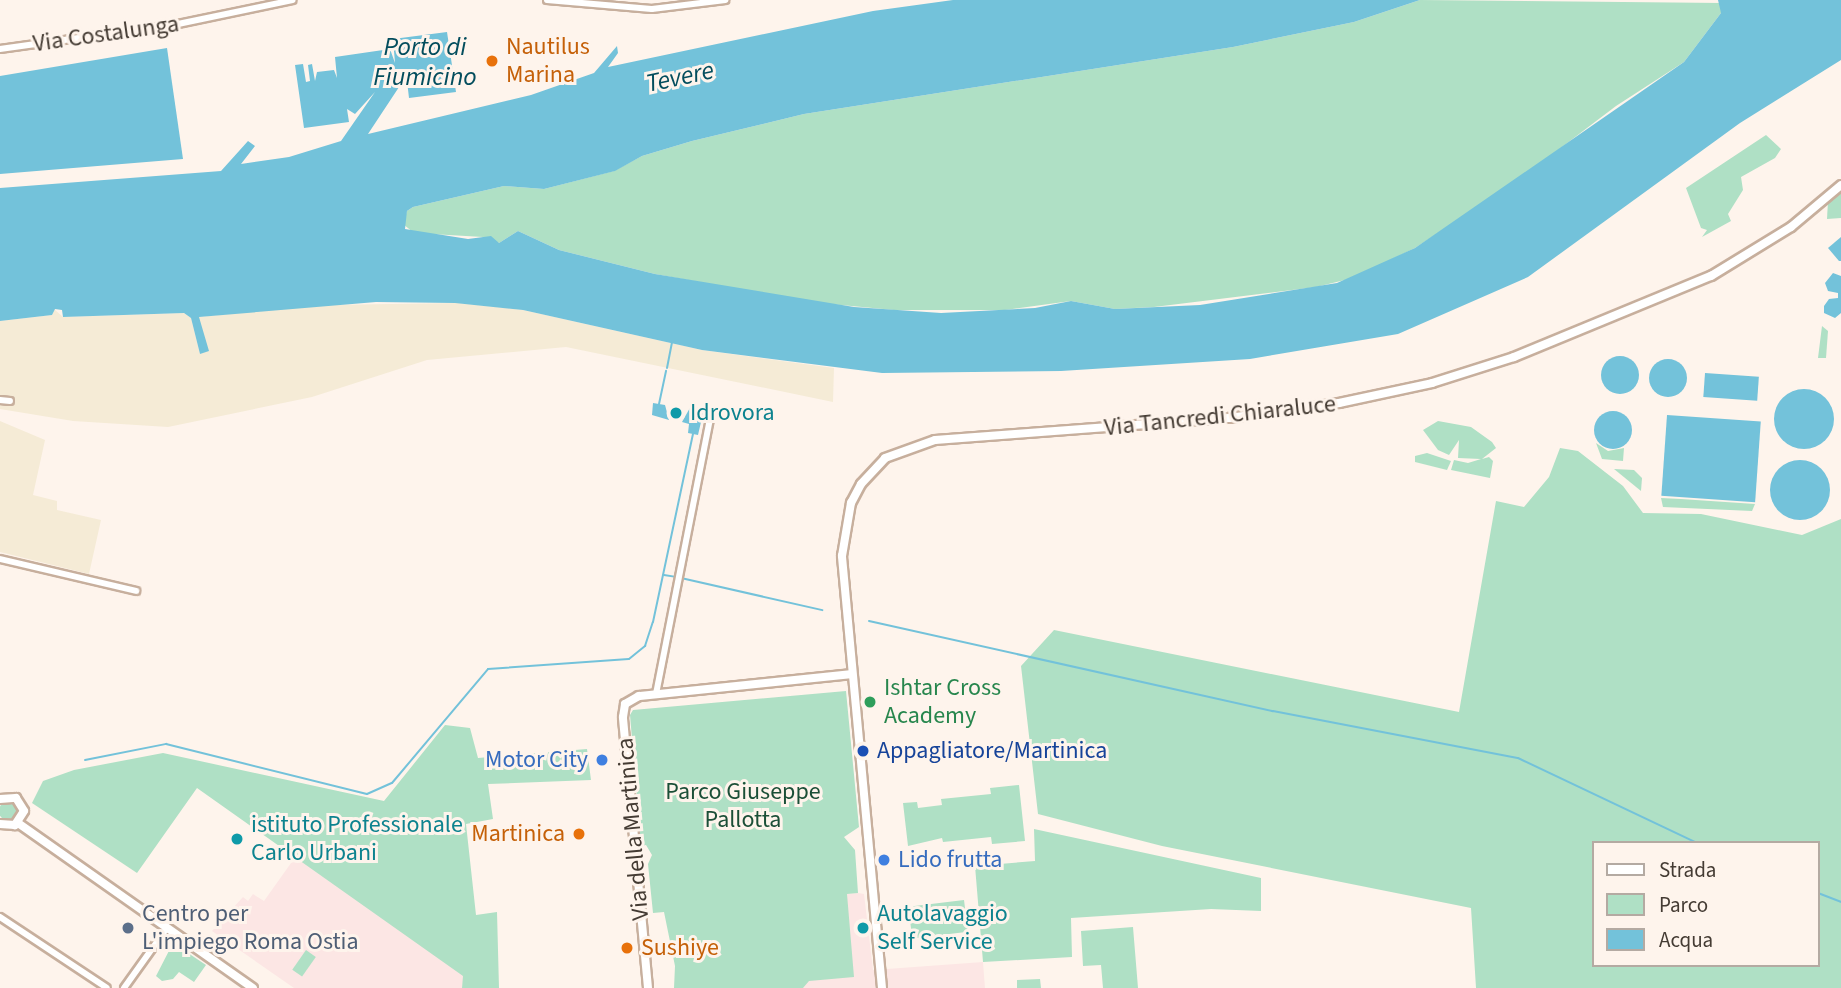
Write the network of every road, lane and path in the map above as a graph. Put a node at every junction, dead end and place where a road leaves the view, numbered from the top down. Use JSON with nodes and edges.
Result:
{"nodes":[{"id":1,"x":293,"y":0,"type":"edge"},
{"id":2,"x":547,"y":0,"type":"edge"},
{"id":3,"x":725,"y":0,"type":"edge"},
{"id":4,"x":0,"y":49,"type":"edge"},
{"id":5,"x":1841,"y":185,"type":"edge"},
{"id":6,"x":0,"y":400,"type":"edge"},
{"id":7,"x":10,"y":401,"type":"dead end"},
{"id":8,"x":711,"y":413,"type":"dead end"},
{"id":9,"x":0,"y":559,"type":"edge"},
{"id":10,"x":136,"y":591,"type":"dead end"},
{"id":11,"x":851,"y":674,"type":"junction"},
{"id":12,"x":656,"y":694,"type":"junction"},
{"id":13,"x":2,"y":796,"type":"edge"},
{"id":14,"x":18,"y":823,"type":"junction"},
{"id":15,"x":3,"y":825,"type":"edge"},
{"id":16,"x":0,"y":834,"type":"edge"},
{"id":17,"x":0,"y":917,"type":"edge"},
{"id":18,"x":167,"y":928,"type":"junction"},
{"id":19,"x":107,"y":988,"type":"edge"},
{"id":20,"x":124,"y":988,"type":"edge"},
{"id":21,"x":253,"y":988,"type":"edge"},
{"id":22,"x":648,"y":988,"type":"edge"},
{"id":23,"x":882,"y":988,"type":"edge"}],
"edges":[{"from":1,"to":4,"type":"street","name":"Via Costalunga"},
{"from":2,"to":3,"type":"street"},
{"from":5,"to":11,"type":"street","name":"Via Tancredi Chiaraluce"},
{"from":6,"to":7,"type":"street"},
{"from":8,"to":12,"type":"street"},
{"from":9,"to":10,"type":"street"},
{"from":11,"to":12,"type":"street","name":"Via della Martinica"},
{"from":11,"to":23,"type":"street","name":"Via Tancredi Chiaraluce"},
{"from":12,"to":22,"type":"street","name":"Via della Martinica"},
{"from":13,"to":14,"type":"street"},
{"from":14,"to":15,"type":"street"},
{"from":14,"to":18,"type":"street"},
{"from":15,"to":16,"type":"street"},
{"from":17,"to":19,"type":"street"},
{"from":18,"to":20,"type":"street"},
{"from":18,"to":21,"type":"street"}]}
